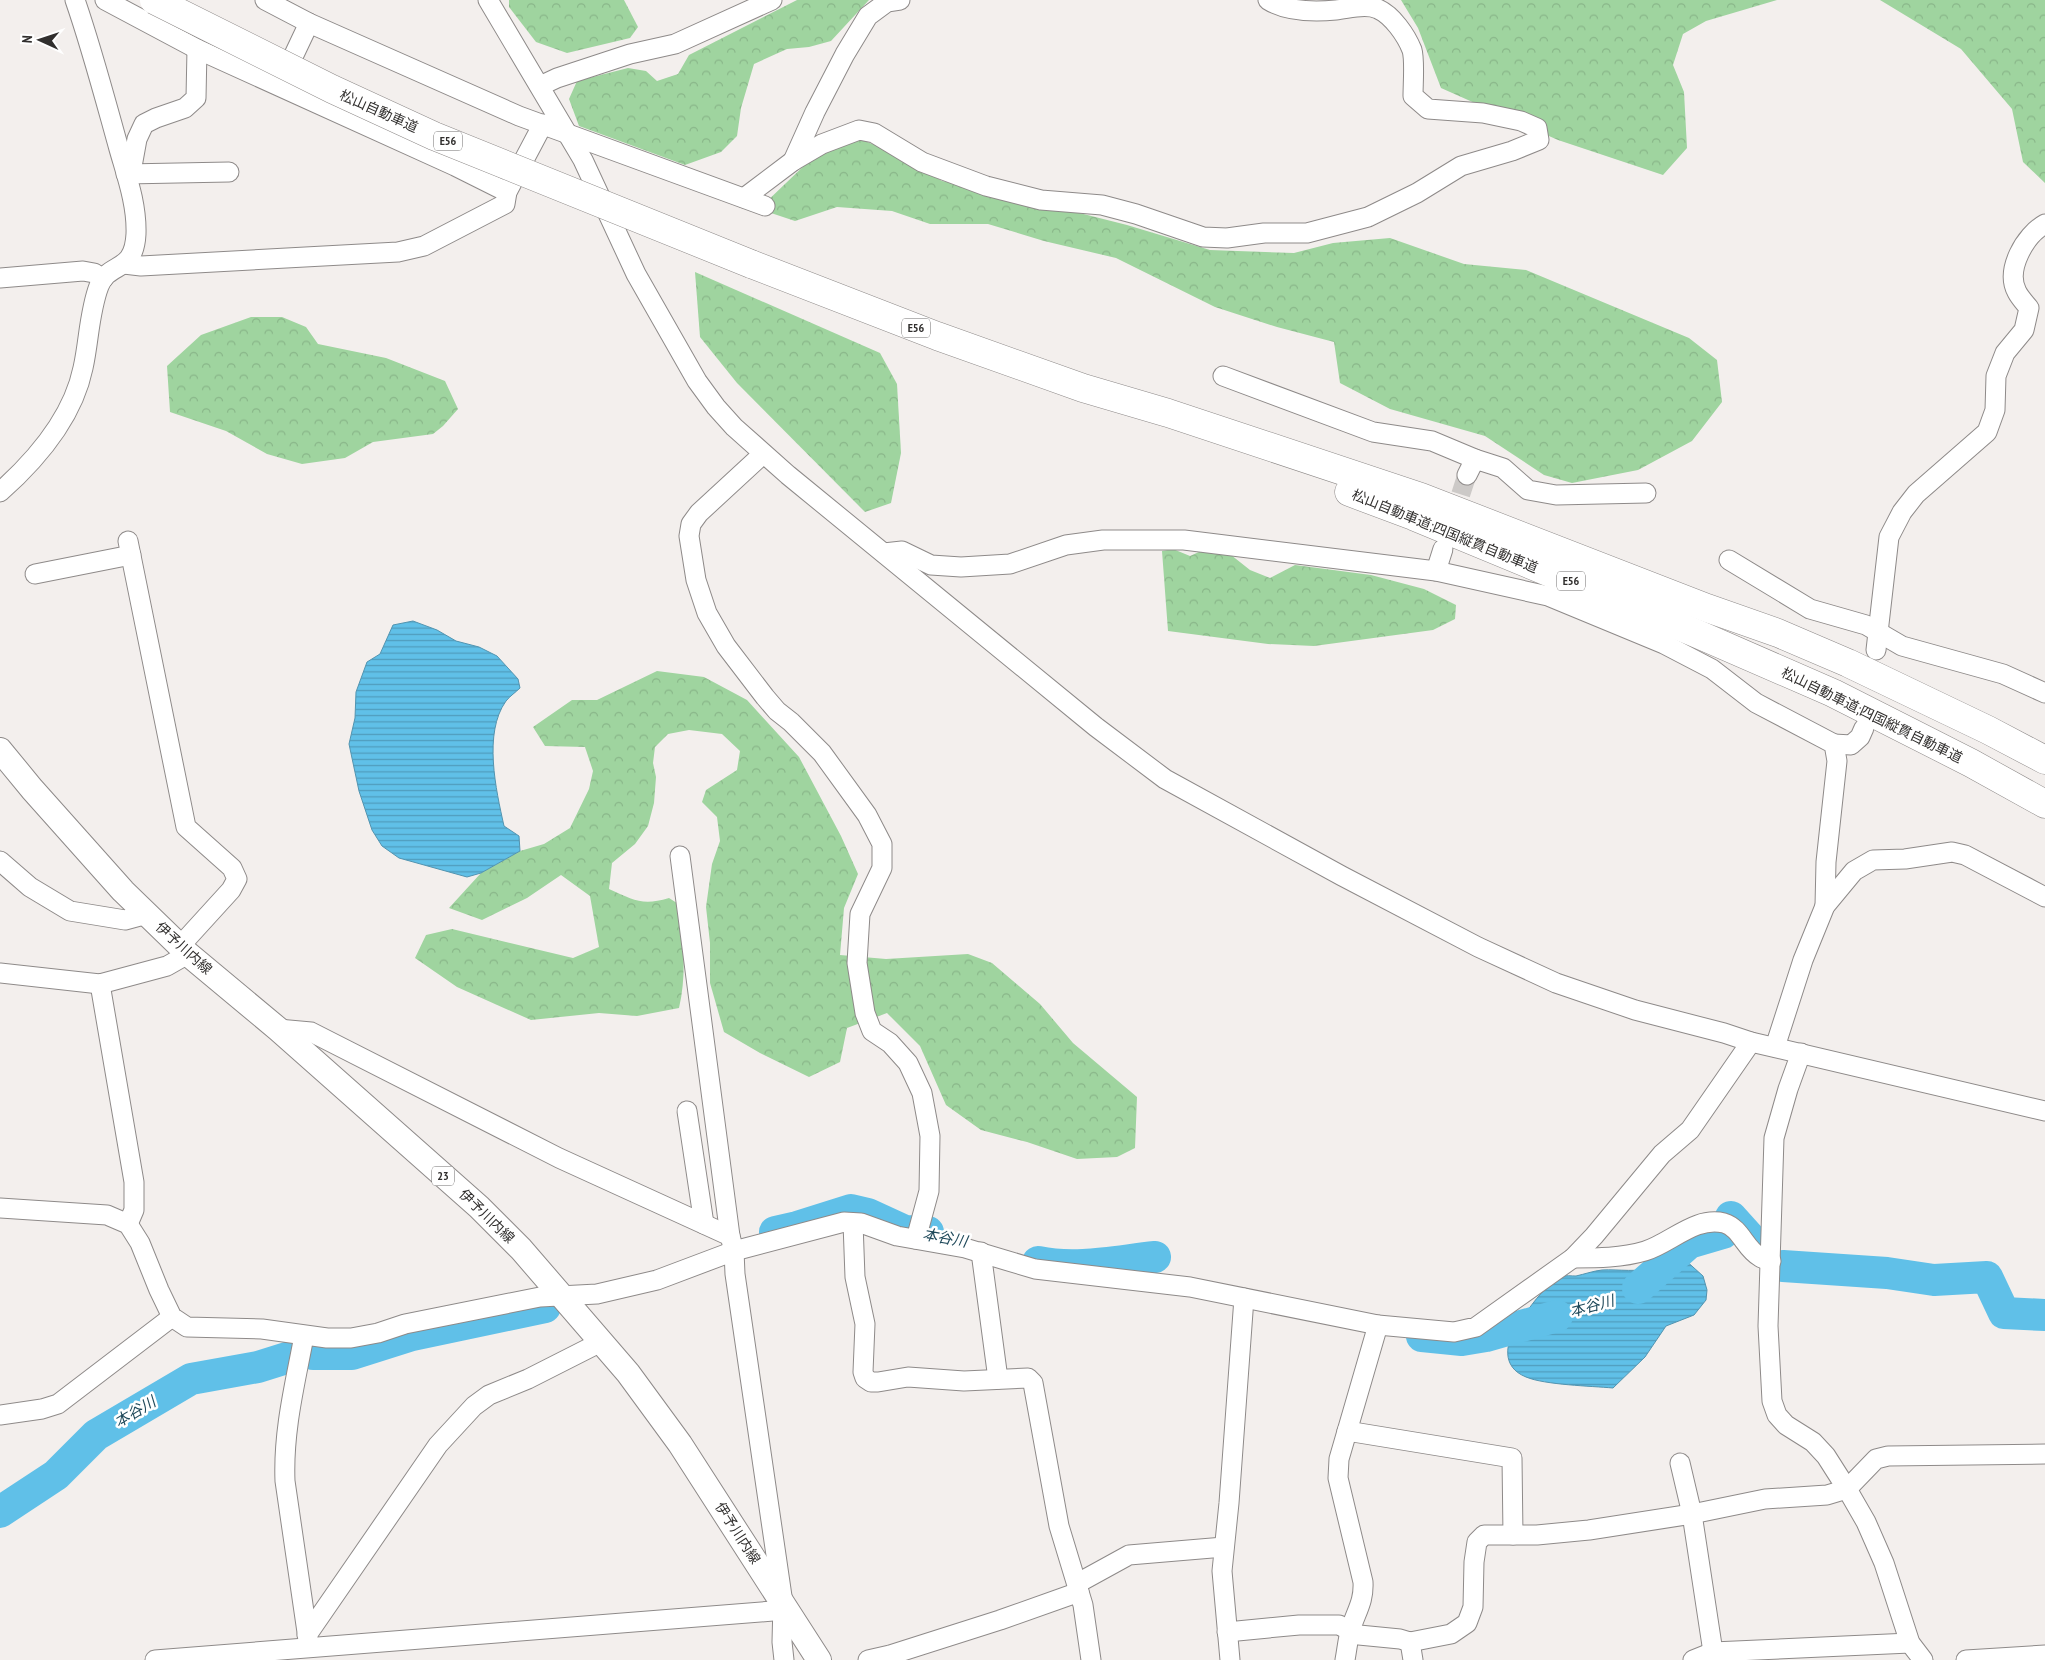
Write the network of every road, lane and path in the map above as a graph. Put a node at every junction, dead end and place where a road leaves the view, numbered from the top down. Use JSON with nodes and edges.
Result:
{"nodes":[{"id":1,"x":75,"y":0,"type":"edge"},
{"id":2,"x":105,"y":0,"type":"edge"},
{"id":3,"x":164,"y":0,"type":"edge"},
{"id":4,"x":265,"y":0,"type":"edge"},
{"id":5,"x":488,"y":0,"type":"edge"},
{"id":6,"x":772,"y":0,"type":"edge"},
{"id":7,"x":900,"y":0,"type":"edge"},
{"id":8,"x":1268,"y":0,"type":"edge"},
{"id":9,"x":293,"y":6,"type":"edge"},
{"id":10,"x":153,"y":13,"type":"edge"},
{"id":11,"x":309,"y":23,"type":"junction"},
{"id":12,"x":197,"y":49,"type":"junction"},
{"id":13,"x":540,"y":86,"type":"junction"},
{"id":14,"x":280,"y":87,"type":"junction"},
{"id":15,"x":543,"y":124,"type":"junction"},
{"id":16,"x":568,"y":133,"type":"junction"},
{"id":17,"x":793,"y":161,"type":"junction"},
{"id":18,"x":229,"y":172,"type":"dead end"},
{"id":19,"x":126,"y":174,"type":"junction"},
{"id":20,"x":507,"y":192,"type":"junction"},
{"id":21,"x":744,"y":198,"type":"junction"},
{"id":22,"x":765,"y":206,"type":"dead end"},
{"id":23,"x":2045,"y":224,"type":"edge"},
{"id":24,"x":124,"y":264,"type":"junction"},
{"id":25,"x":751,"y":264,"type":"joint"},
{"id":26,"x":0,"y":278,"type":"edge"},
{"id":27,"x":104,"y":279,"type":"junction"},
{"id":28,"x":1223,"y":376,"type":"dead end"},
{"id":29,"x":1083,"y":388,"type":"junction"},
{"id":30,"x":763,"y":454,"type":"junction"},
{"id":31,"x":0,"y":492,"type":"edge"},
{"id":32,"x":1646,"y":493,"type":"dead end"},
{"id":33,"x":1443,"y":549,"type":"dead end"},
{"id":34,"x":884,"y":554,"type":"junction"},
{"id":35,"x":1729,"y":560,"type":"dead end"},
{"id":36,"x":1436,"y":571,"type":"junction"},
{"id":37,"x":35,"y":574,"type":"dead end"},
{"id":38,"x":1877,"y":642,"type":"junction"},
{"id":39,"x":2045,"y":693,"type":"edge"},
{"id":40,"x":1864,"y":728,"type":"dead end"},
{"id":41,"x":1834,"y":744,"type":"junction"},
{"id":42,"x":0,"y":750,"type":"edge"},
{"id":43,"x":2045,"y":760,"type":"edge"},
{"id":44,"x":2045,"y":804,"type":"edge"},
{"id":45,"x":680,"y":856,"type":"dead end"},
{"id":46,"x":0,"y":861,"type":"edge"},
{"id":47,"x":2045,"y":897,"type":"edge"},
{"id":48,"x":1825,"y":906,"type":"junction"},
{"id":49,"x":147,"y":914,"type":"junction"},
{"id":50,"x":184,"y":950,"type":"junction"},
{"id":51,"x":0,"y":973,"type":"edge"},
{"id":52,"x":100,"y":984,"type":"junction"},
{"id":53,"x":278,"y":1029,"type":"junction"},
{"id":54,"x":1751,"y":1042,"type":"junction"},
{"id":55,"x":1775,"y":1047,"type":"junction"},
{"id":56,"x":1801,"y":1053,"type":"junction"},
{"id":57,"x":687,"y":1111,"type":"dead end"},
{"id":58,"x":2045,"y":1112,"type":"edge"},
{"id":59,"x":0,"y":1208,"type":"edge"},
{"id":60,"x":853,"y":1222,"type":"junction"},
{"id":61,"x":128,"y":1224,"type":"junction"},
{"id":62,"x":704,"y":1224,"type":"junction"},
{"id":63,"x":916,"y":1240,"type":"junction"},
{"id":64,"x":732,"y":1244,"type":"junction"},
{"id":65,"x":981,"y":1252,"type":"junction"},
{"id":66,"x":1573,"y":1258,"type":"junction"},
{"id":67,"x":1771,"y":1260,"type":"junction"},
{"id":68,"x":563,"y":1297,"type":"junction"},
{"id":69,"x":1244,"y":1298,"type":"junction"},
{"id":70,"x":172,"y":1317,"type":"junction"},
{"id":71,"x":1378,"y":1325,"type":"junction"},
{"id":72,"x":304,"y":1336,"type":"junction"},
{"id":73,"x":601,"y":1342,"type":"junction"},
{"id":74,"x":998,"y":1379,"type":"junction"},
{"id":75,"x":0,"y":1415,"type":"edge"},
{"id":76,"x":1346,"y":1431,"type":"junction"},
{"id":77,"x":2045,"y":1454,"type":"edge"},
{"id":78,"x":1680,"y":1463,"type":"dead end"},
{"id":79,"x":1847,"y":1488,"type":"junction"},
{"id":80,"x":1692,"y":1514,"type":"junction"},
{"id":81,"x":1513,"y":1535,"type":"junction"},
{"id":82,"x":1224,"y":1547,"type":"junction"},
{"id":83,"x":1078,"y":1587,"type":"junction"},
{"id":84,"x":783,"y":1603,"type":"junction"},
{"id":85,"x":1351,"y":1631,"type":"junction"},
{"id":86,"x":1227,"y":1632,"type":"junction"},
{"id":87,"x":308,"y":1641,"type":"junction"},
{"id":88,"x":1910,"y":1642,"type":"junction"},
{"id":89,"x":1411,"y":1651,"type":"edge"},
{"id":90,"x":1713,"y":1652,"type":"junction"},
{"id":91,"x":2045,"y":1655,"type":"edge"},
{"id":92,"x":235,"y":1657,"type":"edge"},
{"id":93,"x":155,"y":1660,"type":"edge"},
{"id":94,"x":784,"y":1660,"type":"edge"},
{"id":95,"x":819,"y":1660,"type":"edge"},
{"id":96,"x":868,"y":1660,"type":"edge"},
{"id":97,"x":1091,"y":1660,"type":"edge"},
{"id":98,"x":1230,"y":1660,"type":"edge"},
{"id":99,"x":1345,"y":1660,"type":"edge"},
{"id":100,"x":1693,"y":1660,"type":"edge"},
{"id":101,"x":1923,"y":1660,"type":"edge"},
{"id":102,"x":1966,"y":1660,"type":"edge"}],
"edges":[{"from":1,"to":19,"type":"street"},
{"from":2,"to":10,"type":"street"},
{"from":3,"to":10,"type":"street"},
{"from":4,"to":9,"type":"street"},
{"from":5,"to":13,"type":"street"},
{"from":6,"to":13,"type":"street"},
{"from":7,"to":17,"type":"street"},
{"from":8,"to":17,"type":"street"},
{"from":9,"to":11,"type":"street"},
{"from":10,"to":12,"type":"street"},
{"from":10,"to":25,"type":"highway","name":"松山自動車道","number":"E56","bridge":true},
{"from":11,"to":14,"type":"street"},
{"from":11,"to":15,"type":"street"},
{"from":12,"to":14,"type":"street"},
{"from":12,"to":19,"type":"street"},
{"from":13,"to":16,"type":"street"},
{"from":14,"to":20,"type":"street"},
{"from":15,"to":16,"type":"street"},
{"from":15,"to":20,"type":"street"},
{"from":16,"to":21,"type":"street"},
{"from":16,"to":30,"type":"street"},
{"from":17,"to":21,"type":"street"},
{"from":18,"to":19,"type":"street"},
{"from":19,"to":24,"type":"street"},
{"from":20,"to":24,"type":"street"},
{"from":21,"to":22,"type":"street"},
{"from":23,"to":38,"type":"street"},
{"from":24,"to":27,"type":"street"},
{"from":25,"to":29,"type":"highway","name":"松山自動車道;四国縦貫自動車道","number":"E56"},
{"from":26,"to":27,"type":"street"},
{"from":27,"to":31,"type":"street"},
{"from":28,"to":32,"type":"street"},
{"from":29,"to":43,"type":"highway","name":"松山自動車道;四国縦貫自動車道","number":"E56"},
{"from":29,"to":44,"type":"highway","name":"松山自動車道;四国縦貫自動車道","number":"E56"},
{"from":30,"to":34,"type":"street"},
{"from":30,"to":63,"type":"street"},
{"from":33,"to":36,"type":"street"},
{"from":34,"to":36,"type":"street"},
{"from":34,"to":54,"type":"street"},
{"from":35,"to":38,"type":"street"},
{"from":36,"to":41,"type":"street"},
{"from":37,"to":50,"type":"street"},
{"from":38,"to":39,"type":"street"},
{"from":40,"to":41,"type":"street"},
{"from":41,"to":48,"type":"street"},
{"from":42,"to":49,"type":"main road","name":"伊予川内線","number":"23"},
{"from":45,"to":64,"type":"street"},
{"from":46,"to":49,"type":"street"},
{"from":47,"to":48,"type":"street"},
{"from":48,"to":55,"type":"street"},
{"from":49,"to":50,"type":"main road","name":"伊予川内線","number":"23"},
{"from":50,"to":52,"type":"street"},
{"from":50,"to":53,"type":"main road","name":"伊予川内線","number":"23"},
{"from":51,"to":52,"type":"street"},
{"from":52,"to":61,"type":"street"},
{"from":53,"to":62,"type":"street"},
{"from":53,"to":68,"type":"main road","name":"伊予川内線","number":"23"},
{"from":54,"to":55,"type":"street"},
{"from":54,"to":66,"type":"street"},
{"from":55,"to":56,"type":"street"},
{"from":56,"to":58,"type":"street"},
{"from":56,"to":67,"type":"street"},
{"from":57,"to":62,"type":"street"},
{"from":59,"to":61,"type":"street"},
{"from":60,"to":63,"type":"street"},
{"from":60,"to":64,"type":"street"},
{"from":60,"to":74,"type":"street"},
{"from":61,"to":70,"type":"street"},
{"from":62,"to":64,"type":"street"},
{"from":63,"to":65,"type":"street"},
{"from":64,"to":68,"type":"street"},
{"from":64,"to":84,"type":"street"},
{"from":65,"to":69,"type":"street"},
{"from":65,"to":74,"type":"street"},
{"from":66,"to":67,"type":"street"},
{"from":66,"to":71,"type":"street"},
{"from":67,"to":79,"type":"street"},
{"from":68,"to":72,"type":"street"},
{"from":68,"to":73,"type":"main road","name":"伊予川内線","number":"23"},
{"from":69,"to":71,"type":"street"},
{"from":69,"to":82,"type":"street"},
{"from":70,"to":72,"type":"street"},
{"from":70,"to":75,"type":"street"},
{"from":71,"to":76,"type":"street"},
{"from":72,"to":87,"type":"street"},
{"from":73,"to":84,"type":"main road","name":"伊予川内線","number":"23"},
{"from":73,"to":87,"type":"street"},
{"from":74,"to":83,"type":"street"},
{"from":76,"to":81,"type":"street"},
{"from":76,"to":85,"type":"street"},
{"from":77,"to":79,"type":"street"},
{"from":78,"to":80,"type":"street"},
{"from":79,"to":80,"type":"street"},
{"from":79,"to":88,"type":"street"},
{"from":80,"to":81,"type":"street"},
{"from":80,"to":90,"type":"street"},
{"from":81,"to":89,"type":"street"},
{"from":82,"to":83,"type":"street"},
{"from":82,"to":86,"type":"street"},
{"from":83,"to":96,"type":"street"},
{"from":83,"to":97,"type":"street"},
{"from":84,"to":87,"type":"street"},
{"from":84,"to":94,"type":"street"},
{"from":84,"to":95,"type":"main road","name":"伊予川内線","number":"23"},
{"from":85,"to":86,"type":"street"},
{"from":85,"to":89,"type":"street"},
{"from":85,"to":99,"type":"street"},
{"from":86,"to":98,"type":"street"},
{"from":87,"to":92,"type":"street"},
{"from":88,"to":90,"type":"street"},
{"from":88,"to":101,"type":"street"},
{"from":90,"to":100,"type":"street"},
{"from":91,"to":102,"type":"street"},
{"from":92,"to":93,"type":"street"}]}
